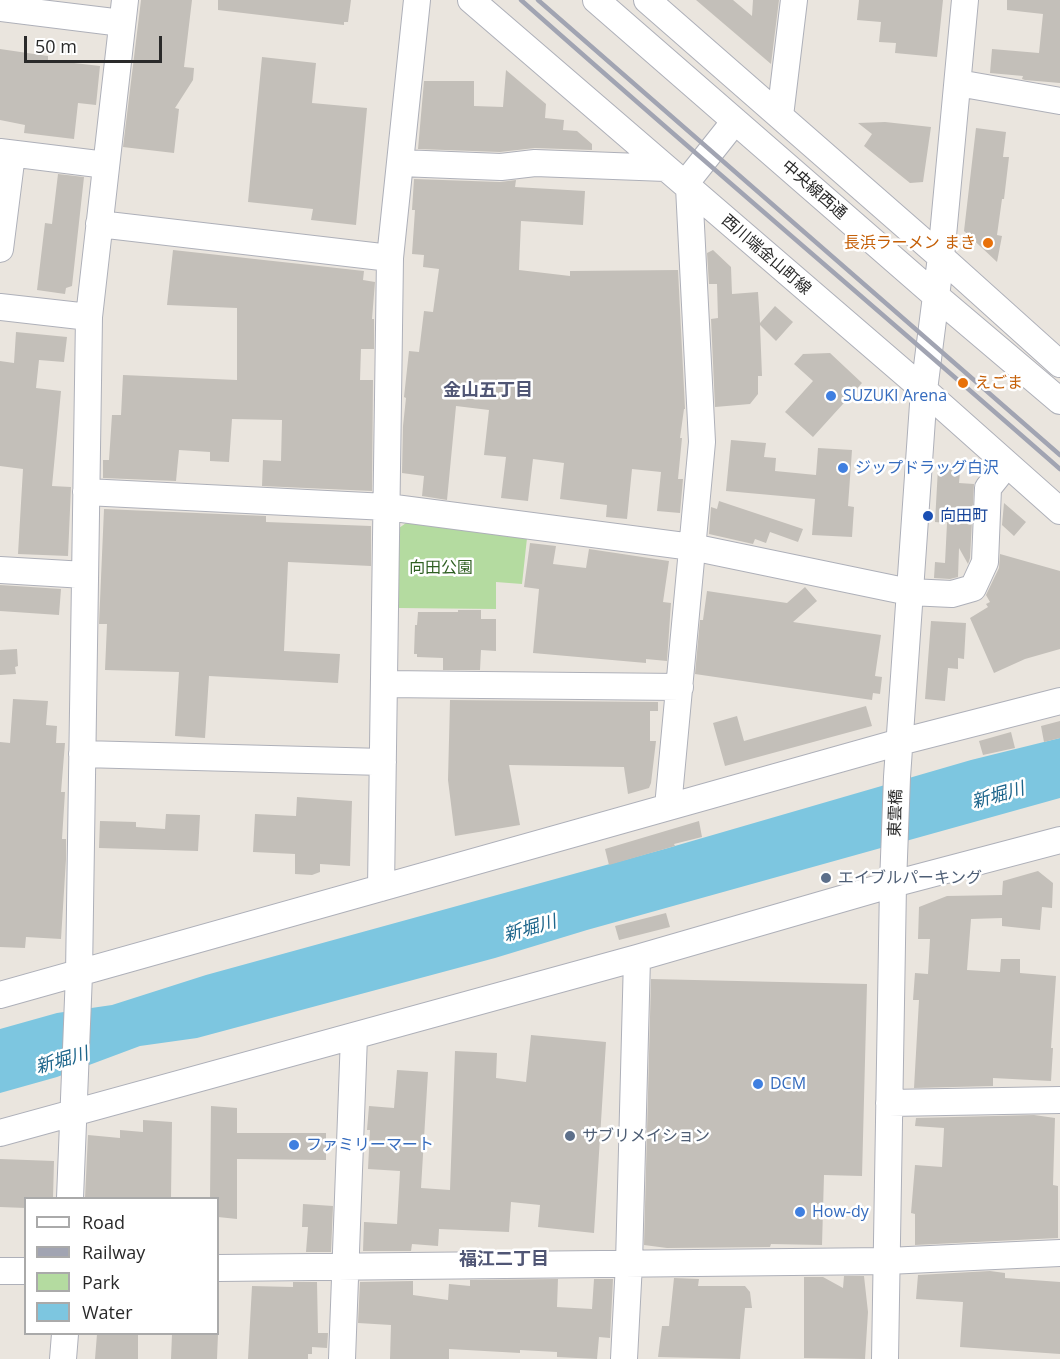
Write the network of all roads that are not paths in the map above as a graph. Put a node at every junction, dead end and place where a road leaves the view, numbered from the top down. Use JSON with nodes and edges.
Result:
{"nodes":[{"id":1,"x":417,"y":0,"type":"edge"},
{"id":2,"x":471,"y":0,"type":"edge"},
{"id":3,"x":596,"y":0,"type":"edge"},
{"id":4,"x":647,"y":0,"type":"edge"},
{"id":5,"x":794,"y":0,"type":"edge"},
{"id":6,"x":965,"y":0,"type":"edge"},
{"id":7,"x":0,"y":8,"type":"edge"},
{"id":8,"x":90,"y":10,"type":"edge"},
{"id":9,"x":123,"y":12,"type":"edge"},
{"id":10,"x":958,"y":83,"type":"junction"},
{"id":11,"x":1060,"y":101,"type":"edge"},
{"id":12,"x":780,"y":116,"type":"junction"},
{"id":13,"x":735,"y":121,"type":"junction"},
{"id":14,"x":6,"y":153,"type":"edge"},
{"id":15,"x":400,"y":163,"type":"junction"},
{"id":16,"x":106,"y":165,"type":"junction"},
{"id":17,"x":666,"y":168,"type":"junction"},
{"id":18,"x":687,"y":186,"type":"junction"},
{"id":19,"x":99,"y":224,"type":"junction"},
{"id":20,"x":0,"y":249,"type":"edge"},
{"id":21,"x":940,"y":257,"type":"junction"},
{"id":22,"x":390,"y":258,"type":"junction"},
{"id":23,"x":936,"y":296,"type":"junction"},
{"id":24,"x":0,"y":307,"type":"edge"},
{"id":25,"x":89,"y":316,"type":"junction"},
{"id":26,"x":1056,"y":352,"type":"edge"},
{"id":27,"x":1030,"y":375,"type":"junction"},
{"id":28,"x":924,"y":390,"type":"junction"},
{"id":29,"x":1060,"y":401,"type":"edge"},
{"id":30,"x":1007,"y":464,"type":"junction"},
{"id":31,"x":86,"y":492,"type":"junction"},
{"id":32,"x":387,"y":507,"type":"junction"},
{"id":33,"x":1060,"y":511,"type":"edge"},
{"id":34,"x":693,"y":547,"type":"junction"},
{"id":35,"x":0,"y":570,"type":"edge"},
{"id":36,"x":85,"y":575,"type":"junction"},
{"id":37,"x":909,"y":592,"type":"junction"},
{"id":38,"x":384,"y":684,"type":"junction"},
{"id":39,"x":680,"y":687,"type":"junction"},
{"id":40,"x":1060,"y":701,"type":"edge"},
{"id":41,"x":900,"y":742,"type":"junction"},
{"id":42,"x":82,"y":754,"type":"junction"},
{"id":43,"x":383,"y":762,"type":"junction"},
{"id":44,"x":668,"y":807,"type":"junction"},
{"id":45,"x":1060,"y":840,"type":"edge"},
{"id":46,"x":893,"y":884,"type":"junction"},
{"id":47,"x":381,"y":888,"type":"junction"},
{"id":48,"x":637,"y":958,"type":"junction"},
{"id":49,"x":78,"y":981,"type":"junction"},
{"id":50,"x":0,"y":995,"type":"edge"},
{"id":51,"x":354,"y":1036,"type":"junction"},
{"id":52,"x":1060,"y":1100,"type":"edge"},
{"id":53,"x":889,"y":1103,"type":"junction"},
{"id":54,"x":72,"y":1107,"type":"junction"},
{"id":55,"x":0,"y":1133,"type":"edge"},
{"id":56,"x":70,"y":1197,"type":"edge"},
{"id":57,"x":1060,"y":1253,"type":"edge"},
{"id":58,"x":886,"y":1261,"type":"junction"},
{"id":59,"x":629,"y":1263,"type":"junction"},
{"id":60,"x":346,"y":1265,"type":"junction"},
{"id":61,"x":219,"y":1268,"type":"edge"},
{"id":62,"x":0,"y":1271,"type":"edge"},
{"id":63,"x":24,"y":1271,"type":"edge"},
{"id":64,"x":65,"y":1335,"type":"edge"},
{"id":65,"x":63,"y":1359,"type":"edge"},
{"id":66,"x":342,"y":1359,"type":"edge"},
{"id":67,"x":624,"y":1359,"type":"edge"},
{"id":68,"x":885,"y":1359,"type":"edge"}],
"edges":[{"from":1,"to":15,"type":"street"},
{"from":2,"to":17,"type":"street","name":"西川端金山町線"},
{"from":3,"to":13,"type":"street","name":"中央線西通"},
{"from":4,"to":12,"type":"street","name":"中央線西通"},
{"from":5,"to":12,"type":"street"},
{"from":6,"to":10,"type":"street","name":"東雲橋"},
{"from":7,"to":8,"type":"street"},
{"from":8,"to":9,"type":"street"},
{"from":9,"to":16,"type":"street"},
{"from":10,"to":11,"type":"street"},
{"from":10,"to":21,"type":"street","name":"東雲橋"},
{"from":12,"to":21,"type":"street","name":"中央線西通"},
{"from":13,"to":18,"type":"street"},
{"from":13,"to":23,"type":"street","name":"中央線西通"},
{"from":14,"to":16,"type":"street"},
{"from":14,"to":20,"type":"street"},
{"from":15,"to":17,"type":"street"},
{"from":15,"to":22,"type":"street"},
{"from":16,"to":19,"type":"street"},
{"from":17,"to":18,"type":"street","name":"西川端金山町線"},
{"from":18,"to":28,"type":"street","name":"西川端金山町線"},
{"from":18,"to":34,"type":"street"},
{"from":19,"to":22,"type":"street"},
{"from":19,"to":25,"type":"street"},
{"from":21,"to":23,"type":"street","name":"東雲橋"},
{"from":21,"to":26,"type":"street","name":"中央線西通"},
{"from":22,"to":32,"type":"street"},
{"from":23,"to":27,"type":"street","name":"中央線西通"},
{"from":23,"to":28,"type":"street","name":"東雲橋"},
{"from":24,"to":25,"type":"street"},
{"from":25,"to":31,"type":"street"},
{"from":26,"to":27,"type":"street"},
{"from":27,"to":29,"type":"street","name":"中央線西通"},
{"from":28,"to":30,"type":"street","name":"西川端金山町線"},
{"from":28,"to":37,"type":"street","name":"東雲橋"},
{"from":30,"to":33,"type":"street","name":"西川端金山町線"},
{"from":30,"to":37,"type":"street"},
{"from":31,"to":32,"type":"street"},
{"from":31,"to":36,"type":"street"},
{"from":32,"to":34,"type":"street"},
{"from":32,"to":38,"type":"street"},
{"from":34,"to":37,"type":"street"},
{"from":34,"to":39,"type":"street"},
{"from":35,"to":36,"type":"street"},
{"from":36,"to":42,"type":"street"},
{"from":37,"to":41,"type":"street","name":"東雲橋"},
{"from":38,"to":39,"type":"street"},
{"from":38,"to":43,"type":"street"},
{"from":39,"to":44,"type":"street"},
{"from":40,"to":41,"type":"street"},
{"from":41,"to":44,"type":"street"},
{"from":41,"to":46,"type":"street","name":"東雲橋"},
{"from":42,"to":43,"type":"street"},
{"from":42,"to":49,"type":"street"},
{"from":43,"to":47,"type":"street"},
{"from":44,"to":47,"type":"street"},
{"from":45,"to":46,"type":"street"},
{"from":46,"to":48,"type":"street"},
{"from":46,"to":53,"type":"street","name":"東雲橋"},
{"from":47,"to":49,"type":"street"},
{"from":48,"to":51,"type":"street"},
{"from":48,"to":59,"type":"street"},
{"from":49,"to":50,"type":"street"},
{"from":49,"to":54,"type":"street"},
{"from":51,"to":54,"type":"street"},
{"from":51,"to":60,"type":"street"},
{"from":52,"to":53,"type":"street"},
{"from":53,"to":58,"type":"street","name":"東雲橋"},
{"from":54,"to":55,"type":"street"},
{"from":54,"to":56,"type":"street"},
{"from":57,"to":58,"type":"street"},
{"from":58,"to":59,"type":"street"},
{"from":58,"to":68,"type":"street","name":"東雲橋"},
{"from":59,"to":60,"type":"street"},
{"from":59,"to":67,"type":"street"},
{"from":60,"to":61,"type":"street"},
{"from":60,"to":66,"type":"street"},
{"from":62,"to":63,"type":"street"},
{"from":64,"to":65,"type":"street"}]}
